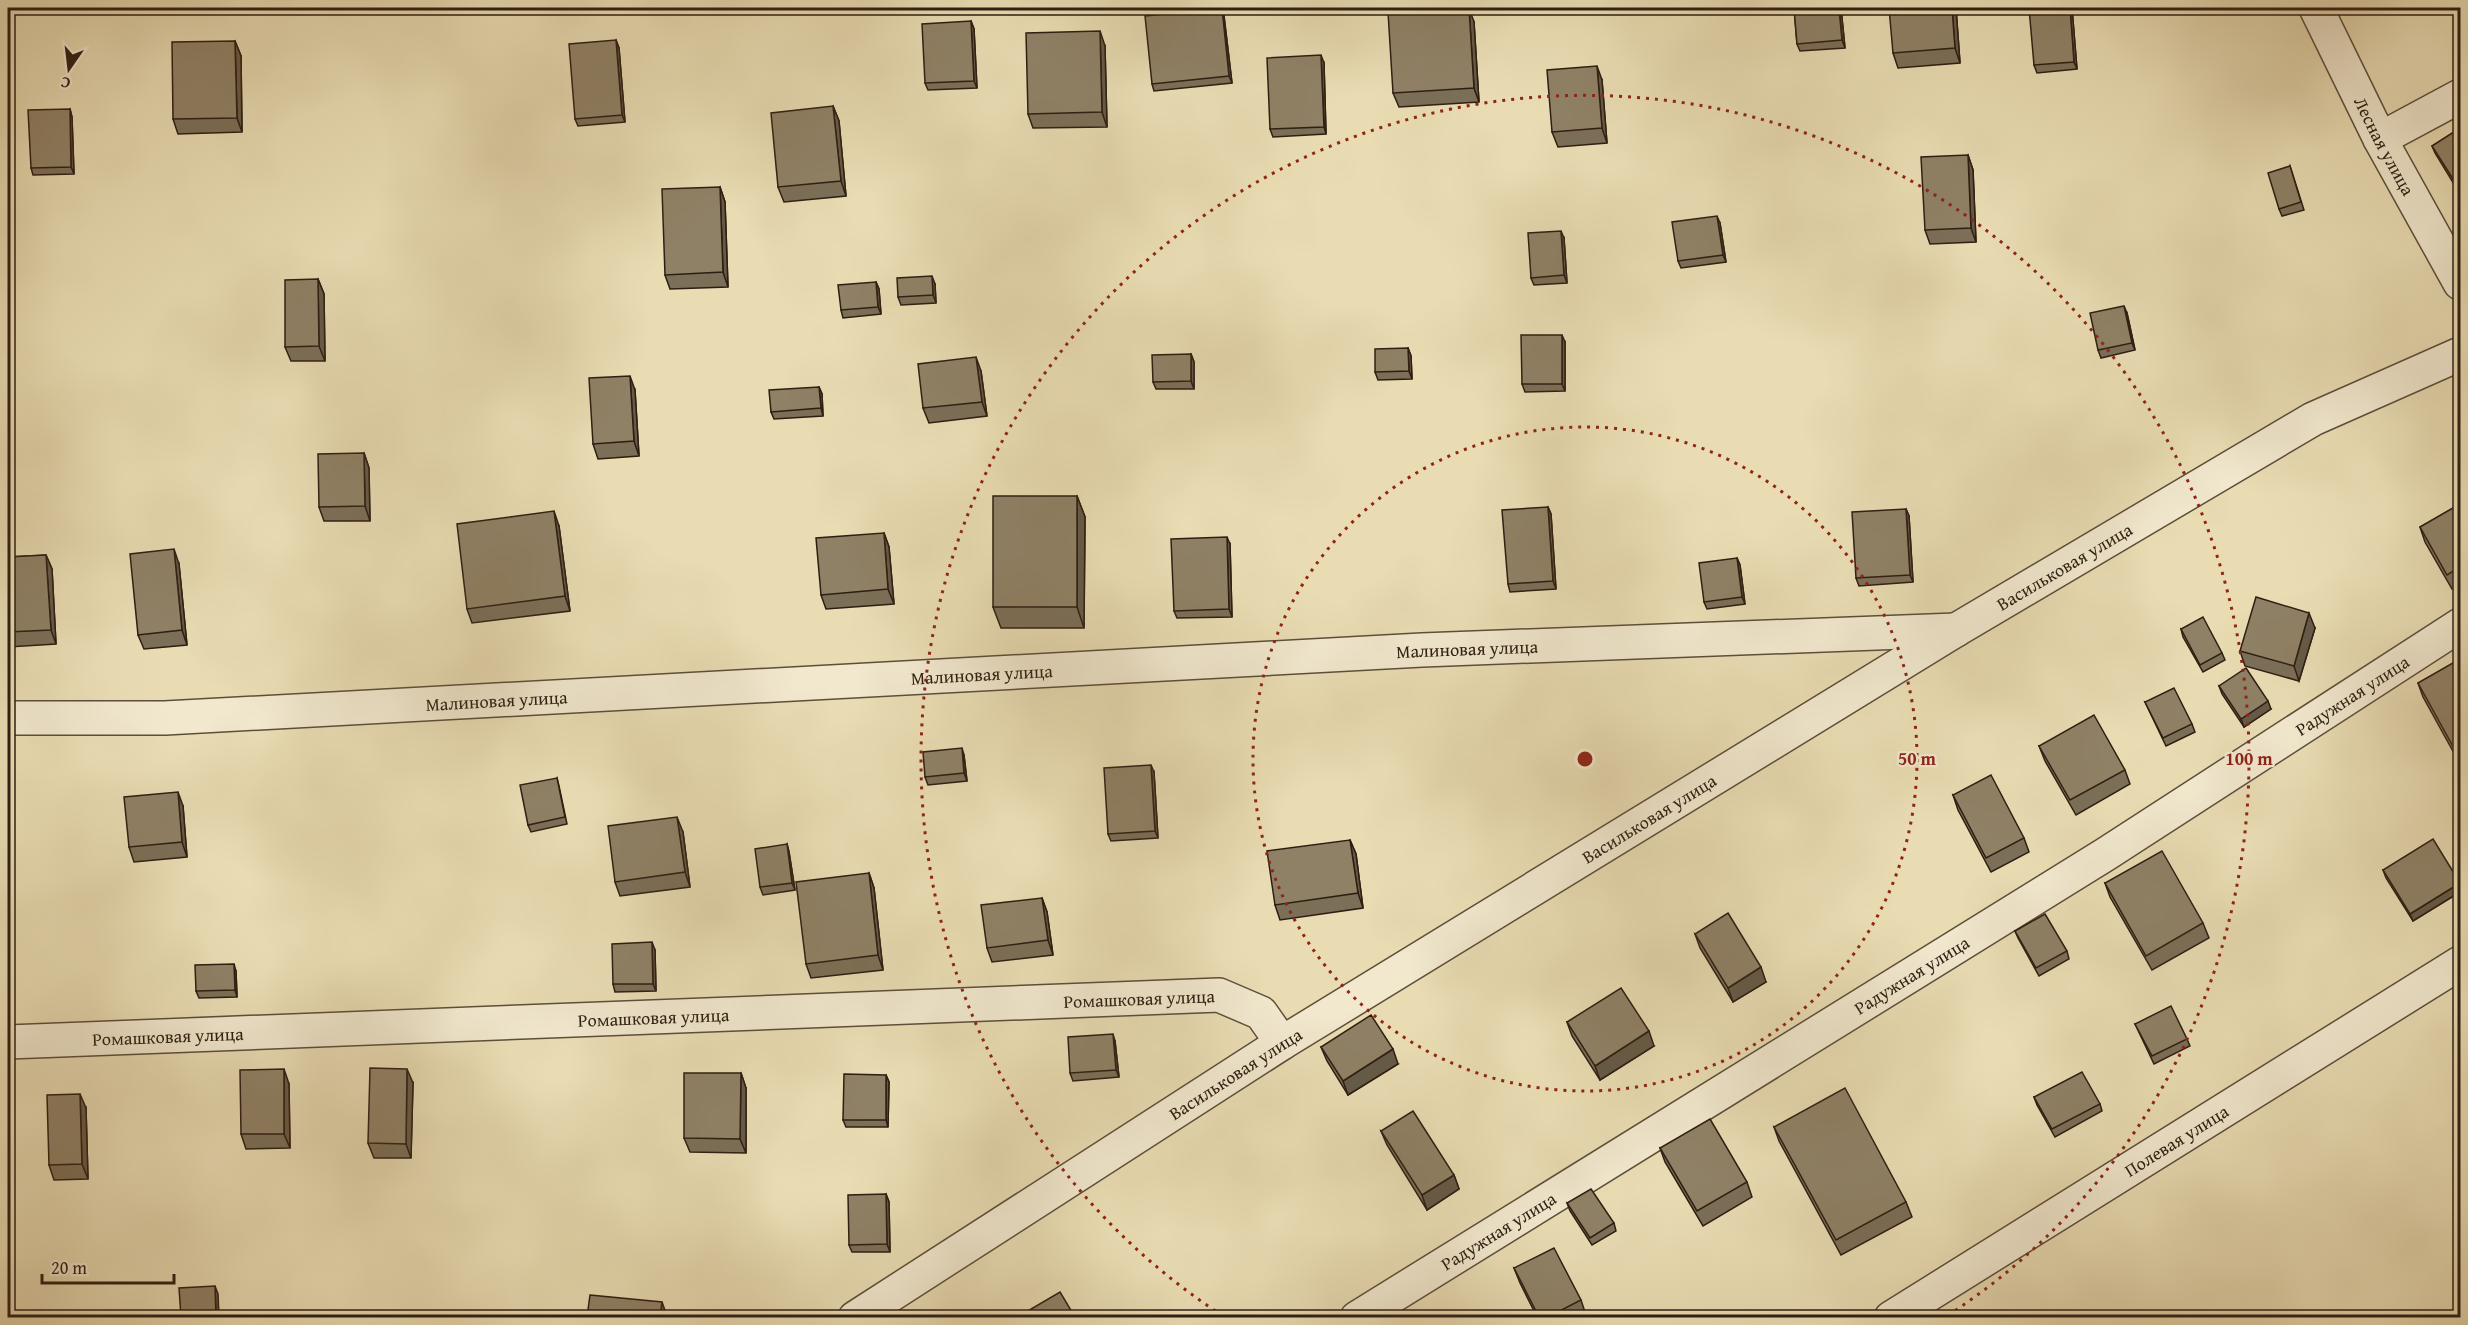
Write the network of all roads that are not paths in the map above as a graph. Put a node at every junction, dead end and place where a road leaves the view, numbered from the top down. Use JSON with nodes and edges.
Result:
{"nodes":[{"id":1,"x":2316,"y":8,"type":"edge"},
{"id":2,"x":2460,"y":96,"type":"edge"},
{"id":3,"x":2380,"y":139,"type":"junction"},
{"id":4,"x":2460,"y":283,"type":"edge"},
{"id":5,"x":2460,"y":354,"type":"edge"},
{"id":6,"x":2460,"y":625,"type":"edge"},
{"id":7,"x":1956,"y":630,"type":"junction"},
{"id":8,"x":8,"y":718,"type":"edge"},
{"id":9,"x":2460,"y":963,"type":"edge"},
{"id":10,"x":8,"y":1042,"type":"edge"},
{"id":11,"x":1282,"y":1043,"type":"junction"},
{"id":12,"x":855,"y":1317,"type":"edge"},
{"id":13,"x":1357,"y":1317,"type":"edge"},
{"id":14,"x":1891,"y":1317,"type":"edge"}],
"edges":[{"from":1,"to":3,"type":"street","name":"Лесная улица"},
{"from":2,"to":3,"type":"street"},
{"from":3,"to":4,"type":"street","name":"Лесная улица"},
{"from":5,"to":7,"type":"street","name":"Васильковая улица"},
{"from":6,"to":13,"type":"street","name":"Радужная улица"},
{"from":7,"to":8,"type":"street","name":"Малиновая улица"},
{"from":7,"to":11,"type":"street","name":"Васильковая улица"},
{"from":9,"to":14,"type":"street","name":"Полевая улица"},
{"from":10,"to":11,"type":"street","name":"Ромашковая улица"},
{"from":11,"to":12,"type":"street","name":"Васильковая улица"}]}
